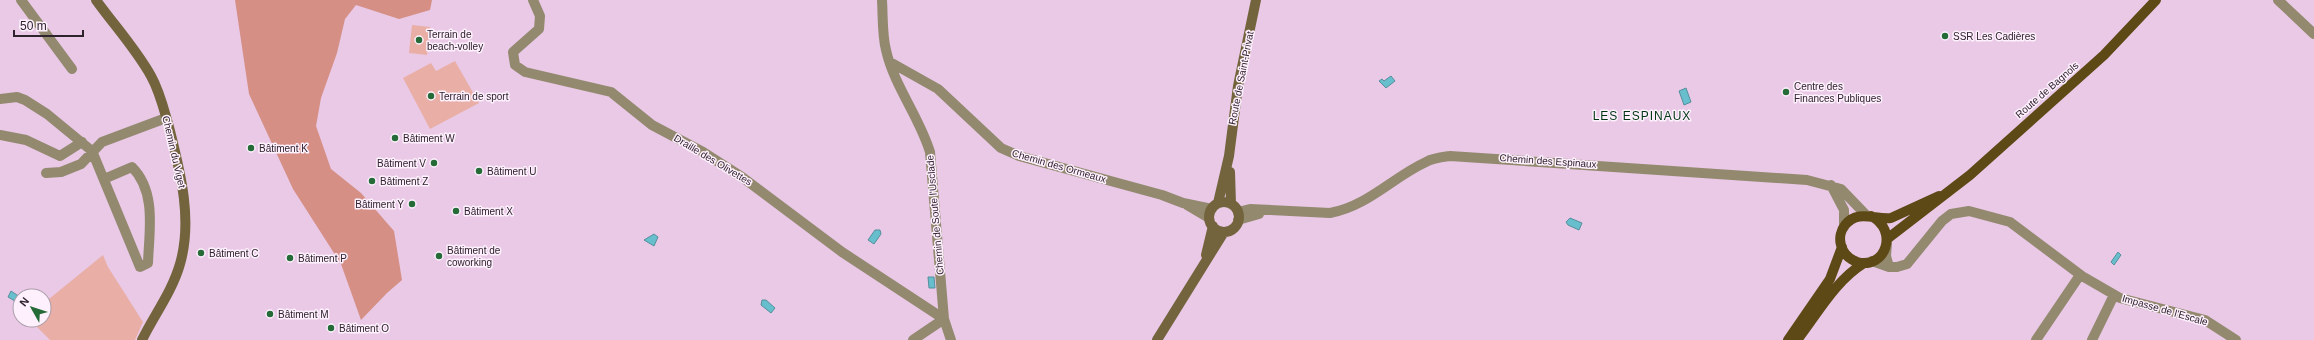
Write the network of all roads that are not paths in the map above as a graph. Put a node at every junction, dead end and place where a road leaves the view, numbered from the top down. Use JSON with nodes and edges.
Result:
{"nodes":[{"id":1,"x":21,"y":0,"type":"edge"},
{"id":2,"x":96,"y":0,"type":"edge"},
{"id":3,"x":533,"y":0,"type":"edge"},
{"id":4,"x":882,"y":0,"type":"edge"},
{"id":5,"x":1256,"y":0,"type":"edge"},
{"id":6,"x":2156,"y":0,"type":"edge"},
{"id":7,"x":2278,"y":0,"type":"edge"},
{"id":8,"x":2314,"y":34,"type":"edge"},
{"id":9,"x":890,"y":62,"type":"junction"},
{"id":10,"x":72,"y":69,"type":"dead end"},
{"id":11,"x":0,"y":99,"type":"edge"},
{"id":12,"x":166,"y":118,"type":"junction"},
{"id":13,"x":0,"y":135,"type":"edge"},
{"id":14,"x":82,"y":142,"type":"junction"},
{"id":15,"x":92,"y":151,"type":"junction"},
{"id":16,"x":1229,"y":156,"type":"junction"},
{"id":17,"x":46,"y":173,"type":"dead end"},
{"id":18,"x":104,"y":179,"type":"junction"},
{"id":19,"x":1831,"y":185,"type":"junction"},
{"id":20,"x":1948,"y":192,"type":"junction"},
{"id":21,"x":1231,"y":204,"type":"junction"},
{"id":22,"x":1213,"y":214,"type":"junction"},
{"id":23,"x":1238,"y":216,"type":"junction"},
{"id":24,"x":1869,"y":216,"type":"junction"},
{"id":25,"x":1844,"y":227,"type":"junction"},
{"id":26,"x":1224,"y":232,"type":"junction"},
{"id":27,"x":1887,"y":240,"type":"junction"},
{"id":28,"x":1842,"y":247,"type":"junction"},
{"id":29,"x":1868,"y":262,"type":"junction"},
{"id":30,"x":1202,"y":266,"type":"junction"},
{"id":31,"x":1889,"y":266,"type":"junction"},
{"id":32,"x":2080,"y":275,"type":"junction"},
{"id":33,"x":2114,"y":295,"type":"junction"},
{"id":34,"x":944,"y":319,"type":"junction"},
{"id":35,"x":1794,"y":338,"type":"edge"},
{"id":36,"x":142,"y":340,"type":"edge"},
{"id":37,"x":913,"y":340,"type":"edge"},
{"id":38,"x":951,"y":340,"type":"edge"},
{"id":39,"x":1157,"y":340,"type":"edge"},
{"id":40,"x":2036,"y":340,"type":"edge"},
{"id":41,"x":2092,"y":340,"type":"edge"},
{"id":42,"x":2236,"y":340,"type":"edge"}],
"edges":[{"from":1,"to":10,"type":"street"},
{"from":2,"to":12,"type":"street","name":"Chemin du Viget"},
{"from":3,"to":34,"type":"street","name":"Draille des Olivettes"},
{"from":4,"to":9,"type":"street","name":"Chemin de Soute l'Usclade"},
{"from":5,"to":16,"type":"street","name":"Route de Saint-Privat"},
{"from":6,"to":20,"type":"main road","name":"Route de Bagnols"},
{"from":7,"to":8,"type":"street"},
{"from":9,"to":22,"type":"street","name":"Chemin des Ormeaux"},
{"from":9,"to":34,"type":"street","name":"Chemin de Soute l'Usclade"},
{"from":11,"to":14,"type":"street"},
{"from":12,"to":15,"type":"street"},
{"from":12,"to":36,"type":"street","name":"Chemin du Viget"},
{"from":13,"to":14,"type":"street"},
{"from":14,"to":15,"type":"street"},
{"from":15,"to":17,"type":"street"},
{"from":15,"to":18,"type":"street"},
{"from":16,"to":21,"type":"street","name":"Route de Saint-Privat"},
{"from":16,"to":22,"type":"street","name":"Route de Saint-Privat"},
{"from":18,"to":18,"type":"street"},
{"from":19,"to":23,"type":"street","name":"Chemin des Espinaux"},
{"from":19,"to":24,"type":"street","name":"Chemin des Espinaux"},
{"from":19,"to":25,"type":"street"},
{"from":20,"to":24,"type":"main road"},
{"from":20,"to":27,"type":"main road"},
{"from":21,"to":22,"type":"street"},
{"from":21,"to":23,"type":"street"},
{"from":22,"to":26,"type":"street"},
{"from":22,"to":30,"type":"street","name":"Route de Saint-Privat"},
{"from":23,"to":26,"type":"street","name":"Route de Saint-Privat"},
{"from":24,"to":25,"type":"main road"},
{"from":24,"to":27,"type":"main road"},
{"from":25,"to":28,"type":"main road"},
{"from":26,"to":30,"type":"street","name":"Route de Saint-Privat"},
{"from":27,"to":29,"type":"main road"},
{"from":27,"to":31,"type":"street"},
{"from":28,"to":29,"type":"main road"},
{"from":28,"to":35,"type":"main road"},
{"from":29,"to":31,"type":"street","name":"Impasse de l'Escale"},
{"from":29,"to":35,"type":"main road"},
{"from":30,"to":39,"type":"street","name":"Route de Saint-Privat"},
{"from":31,"to":32,"type":"street","name":"Impasse de l'Escale"},
{"from":32,"to":33,"type":"street","name":"Impasse de l'Escale"},
{"from":32,"to":40,"type":"street"},
{"from":33,"to":41,"type":"street","name":"Impasse de l'Escale"},
{"from":33,"to":42,"type":"street","name":"Impasse de l'Escale"},
{"from":34,"to":37,"type":"street"},
{"from":34,"to":38,"type":"street"}]}
